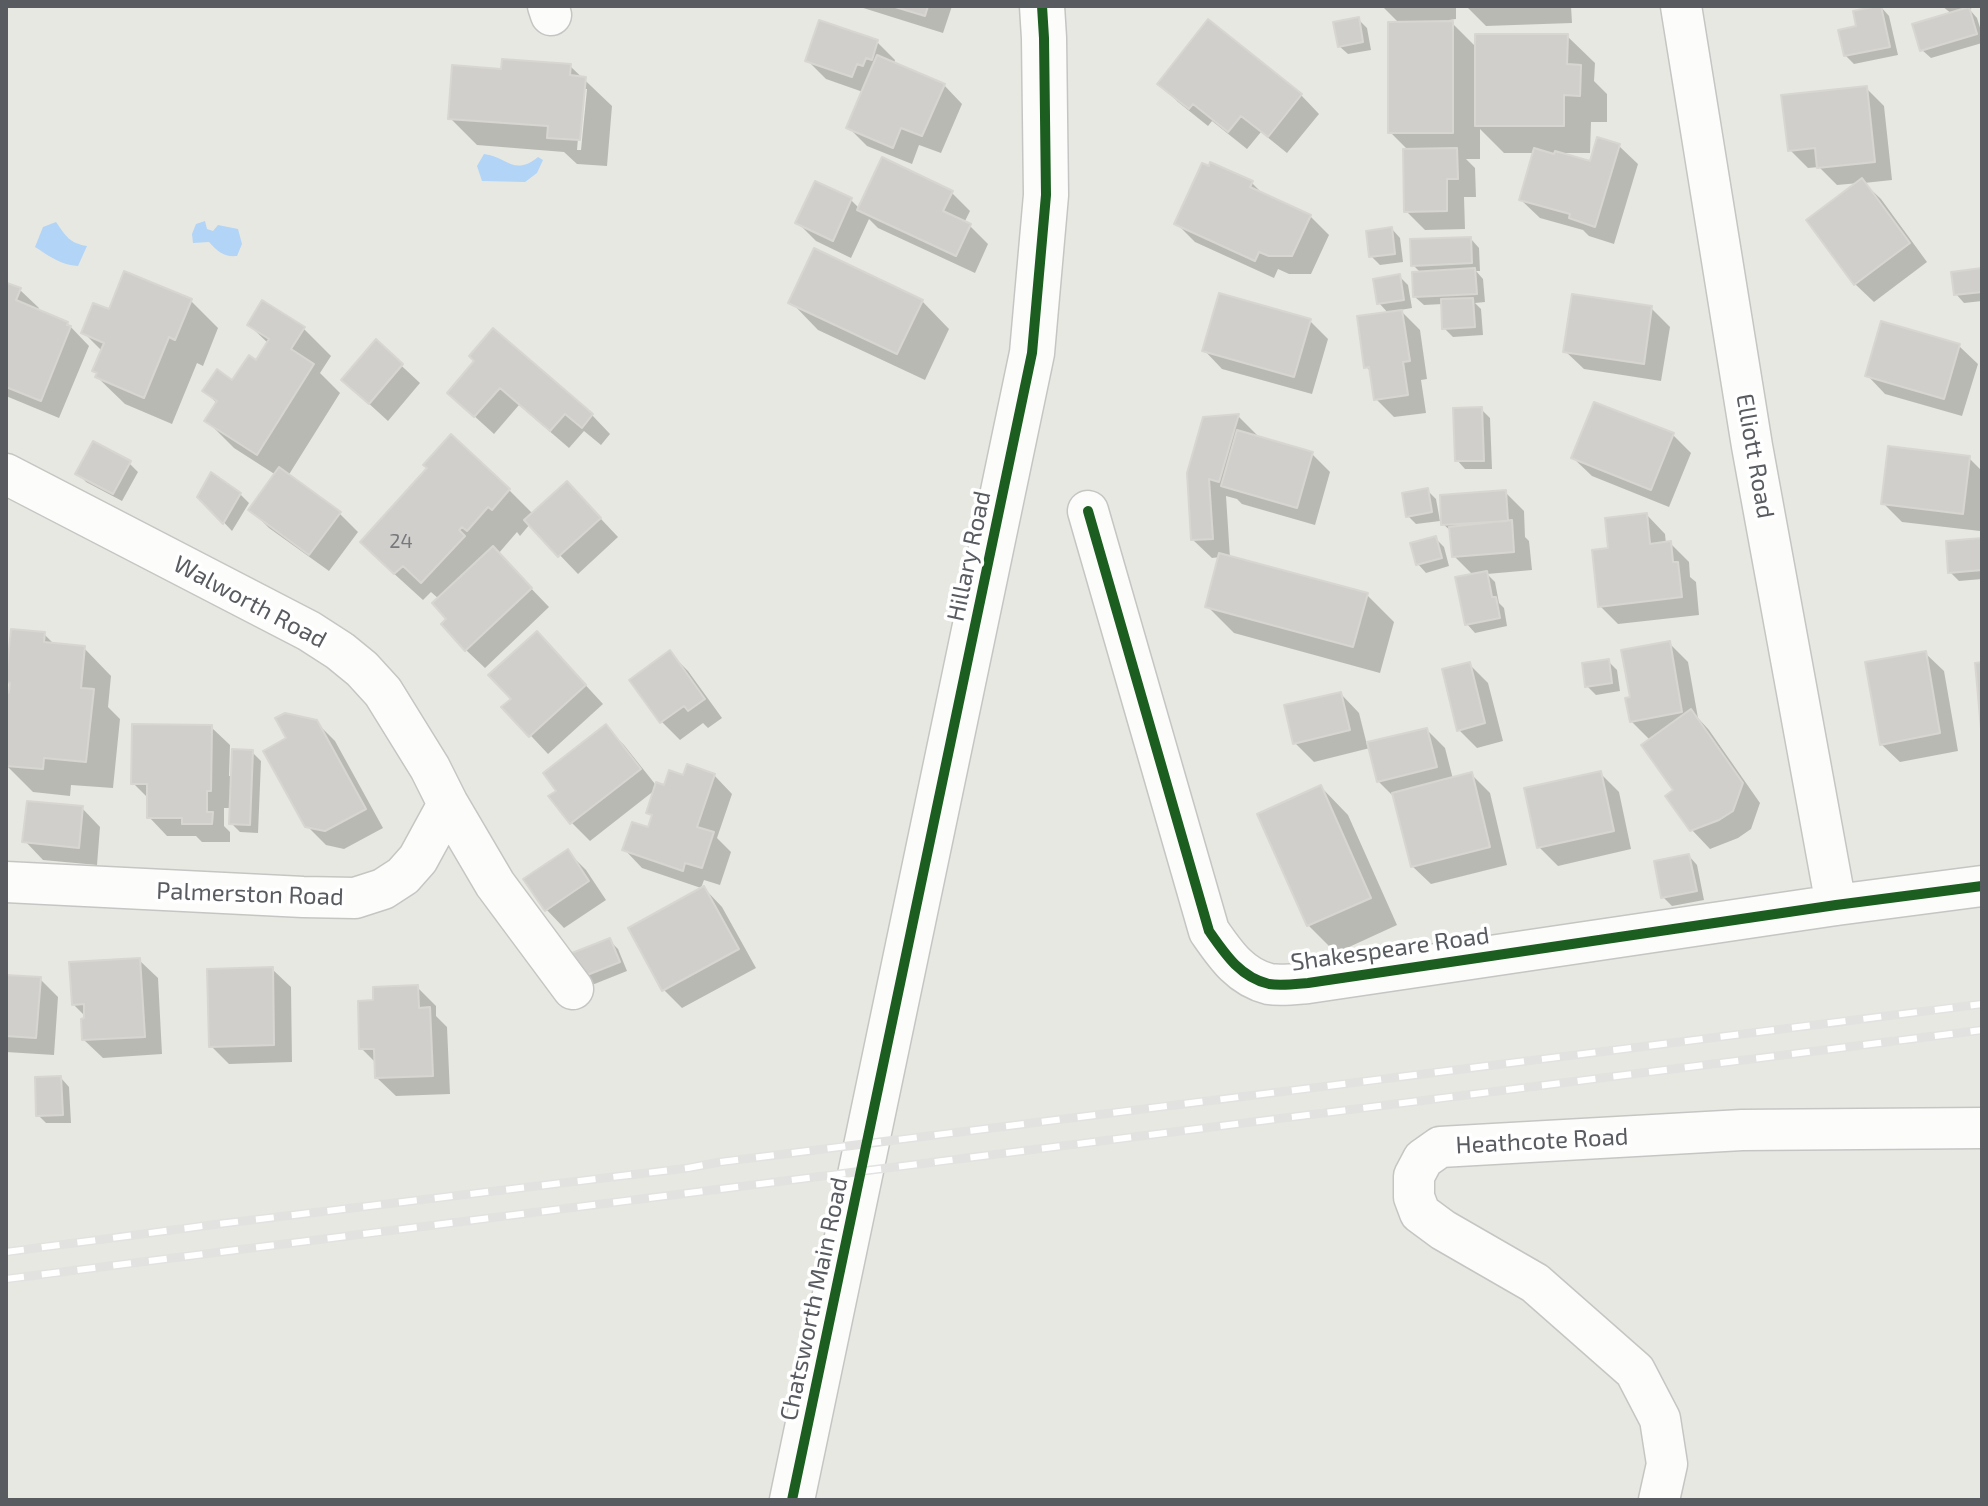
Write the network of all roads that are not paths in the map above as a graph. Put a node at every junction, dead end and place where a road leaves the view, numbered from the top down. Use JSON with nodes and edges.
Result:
{"nodes":[{"id":1,"x":1042,"y":6,"type":"edge"},
{"id":2,"x":1681,"y":6,"type":"edge"},
{"id":3,"x":6,"y":474,"type":"edge"},
{"id":4,"x":1088,"y":511,"type":"dead end"},
{"id":5,"x":448,"y":804,"type":"junction"},
{"id":6,"x":6,"y":882,"type":"edge"},
{"id":7,"x":1982,"y":886,"type":"edge"},
{"id":8,"x":1836,"y":905,"type":"junction"},
{"id":9,"x":573,"y":989,"type":"dead end"},
{"id":10,"x":875,"y":1107,"type":"joint"},
{"id":11,"x":1982,"y":1128,"type":"edge"},
{"id":12,"x":792,"y":1500,"type":"edge"},
{"id":13,"x":1659,"y":1500,"type":"edge"}],
"edges":[{"from":1,"to":10,"type":"street","name":"Hillary Road"},
{"from":2,"to":8,"type":"street","name":"Elliott Road"},
{"from":3,"to":5,"type":"street","name":"Walworth Road"},
{"from":4,"to":8,"type":"street","name":"Shakespeare Road"},
{"from":5,"to":6,"type":"street","name":"Palmerston Road"},
{"from":5,"to":9,"type":"street","name":"Walworth Road"},
{"from":7,"to":8,"type":"street","name":"Shakespeare Road"},
{"from":10,"to":12,"type":"street","name":"Chatsworth Main Road"},
{"from":11,"to":13,"type":"street","name":"Heathcote Road"}]}
